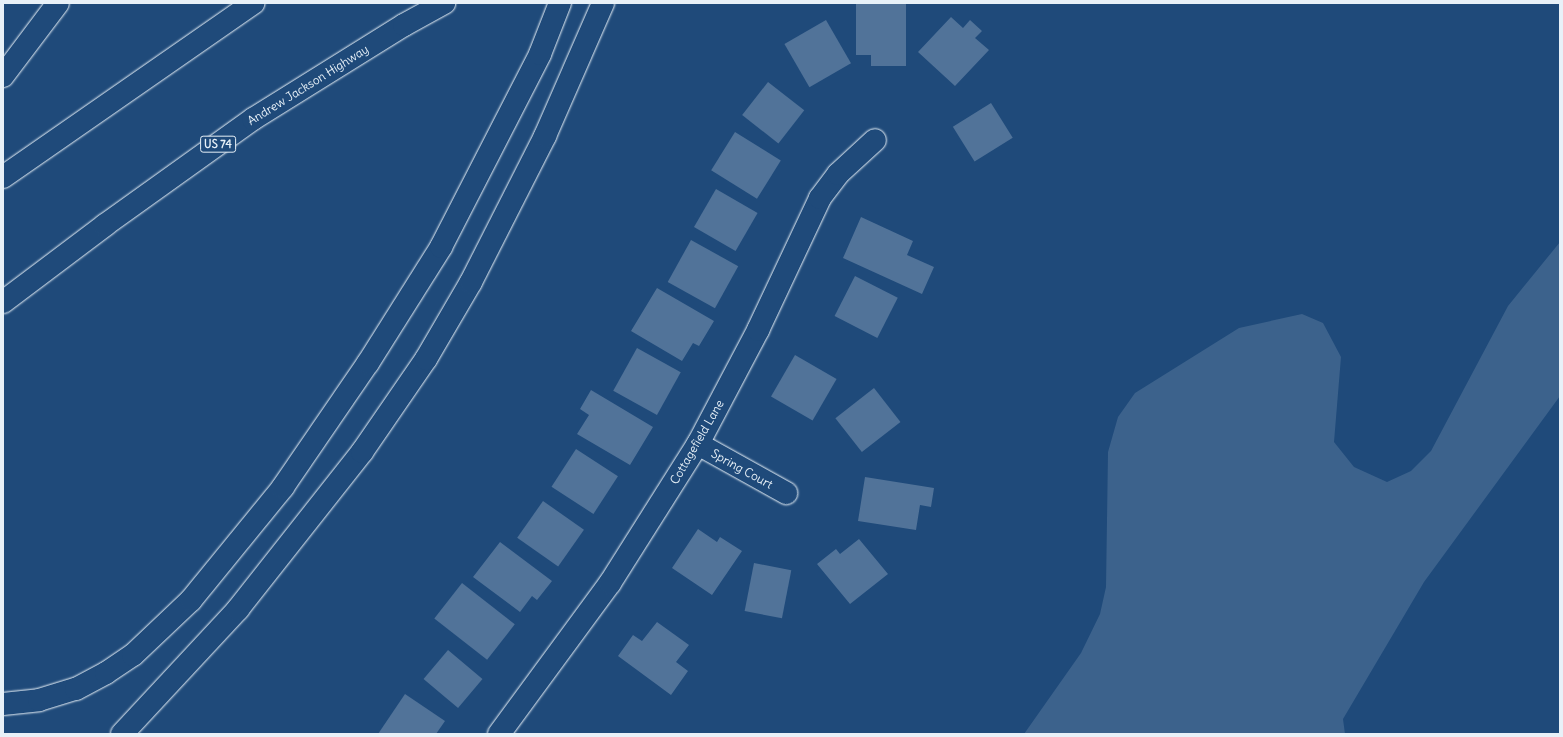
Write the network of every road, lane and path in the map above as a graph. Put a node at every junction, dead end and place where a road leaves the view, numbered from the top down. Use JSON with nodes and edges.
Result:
{"nodes":[{"id":1,"x":58,"y":3,"type":"edge"},
{"id":2,"x":253,"y":3,"type":"edge"},
{"id":3,"x":444,"y":3,"type":"edge"},
{"id":4,"x":560,"y":3,"type":"edge"},
{"id":5,"x":603,"y":3,"type":"edge"},
{"id":6,"x":3,"y":76,"type":"edge"},
{"id":7,"x":875,"y":140,"type":"dead end"},
{"id":8,"x":3,"y":177,"type":"edge"},
{"id":9,"x":104,"y":225,"type":"junction"},
{"id":10,"x":3,"y":302,"type":"edge"},
{"id":11,"x":3,"y":318,"type":"edge"},
{"id":12,"x":698,"y":444,"type":"junction"},
{"id":13,"x":786,"y":493,"type":"dead end"},
{"id":14,"x":3,"y":704,"type":"edge"},
{"id":15,"x":122,"y":734,"type":"edge"},
{"id":16,"x":499,"y":734,"type":"edge"}],
"edges":[{"from":1,"to":6,"type":"main road"},
{"from":2,"to":8,"type":"main road"},
{"from":3,"to":9,"type":"main road","name":"Andrew Jackson Highway","number":"US 74"},
{"from":4,"to":14,"type":"main road"},
{"from":5,"to":15,"type":"main road"},
{"from":7,"to":12,"type":"main road","name":"Cottagefield Lane"},
{"from":9,"to":10,"type":"main road","name":"Andrew Jackson Highway","number":"US 74"},
{"from":9,"to":11,"type":"main road"},
{"from":12,"to":13,"type":"main road","name":"Spring Court"},
{"from":12,"to":16,"type":"main road","name":"Cottagefield Lane"}]}
